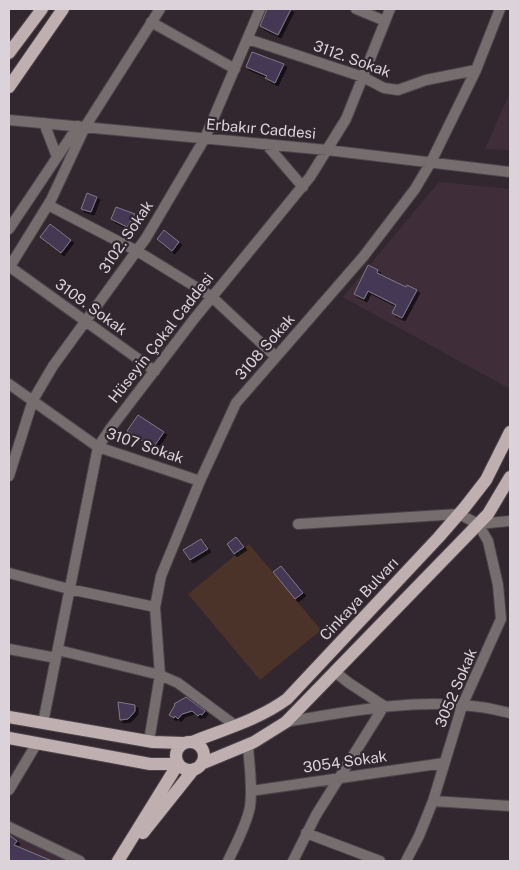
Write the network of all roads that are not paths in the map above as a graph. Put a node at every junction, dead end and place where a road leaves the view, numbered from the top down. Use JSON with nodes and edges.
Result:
{"nodes":[{"id":1,"x":42,"y":9,"type":"edge"},
{"id":2,"x":63,"y":9,"type":"edge"},
{"id":3,"x":160,"y":9,"type":"edge"},
{"id":4,"x":260,"y":9,"type":"edge"},
{"id":5,"x":356,"y":9,"type":"edge"},
{"id":6,"x":390,"y":9,"type":"edge"},
{"id":7,"x":500,"y":9,"type":"edge"},
{"id":8,"x":385,"y":21,"type":"junction"},
{"id":9,"x":151,"y":22,"type":"junction"},
{"id":10,"x":248,"y":38,"type":"junction"},
{"id":11,"x":9,"y":53,"type":"edge"},
{"id":12,"x":234,"y":69,"type":"junction"},
{"id":13,"x":476,"y":70,"type":"junction"},
{"id":14,"x":363,"y":77,"type":"junction"},
{"id":15,"x":9,"y":87,"type":"edge"},
{"id":16,"x":9,"y":120,"type":"edge"},
{"id":17,"x":44,"y":123,"type":"junction"},
{"id":18,"x":81,"y":127,"type":"junction"},
{"id":19,"x":205,"y":138,"type":"junction"},
{"id":20,"x":266,"y":144,"type":"junction"},
{"id":21,"x":327,"y":150,"type":"junction"},
{"id":22,"x":57,"y":157,"type":"junction"},
{"id":23,"x":431,"y":162,"type":"junction"},
{"id":24,"x":510,"y":172,"type":"edge"},
{"id":25,"x":303,"y":187,"type":"junction"},
{"id":26,"x":48,"y":205,"type":"junction"},
{"id":27,"x":9,"y":229,"type":"edge"},
{"id":28,"x":137,"y":251,"type":"junction"},
{"id":29,"x":9,"y":268,"type":"edge"},
{"id":30,"x":212,"y":297,"type":"junction"},
{"id":31,"x":85,"y":321,"type":"junction"},
{"id":32,"x":276,"y":357,"type":"junction"},
{"id":33,"x":154,"y":371,"type":"junction"},
{"id":34,"x":9,"y":384,"type":"edge"},
{"id":35,"x":33,"y":400,"type":"junction"},
{"id":36,"x":510,"y":432,"type":"edge"},
{"id":37,"x":98,"y":447,"type":"junction"},
{"id":38,"x":9,"y":476,"type":"edge"},
{"id":39,"x":510,"y":477,"type":"edge"},
{"id":40,"x":200,"y":481,"type":"junction"},
{"id":41,"x":460,"y":514,"type":"junction"},
{"id":42,"x":510,"y":521,"type":"edge"},
{"id":43,"x":298,"y":524,"type":"dead end"},
{"id":44,"x":478,"y":524,"type":"junction"},
{"id":45,"x":9,"y":573,"type":"edge"},
{"id":46,"x":70,"y":589,"type":"junction"},
{"id":47,"x":155,"y":607,"type":"junction"},
{"id":48,"x":506,"y":619,"type":"edge"},
{"id":49,"x":9,"y":649,"type":"edge"},
{"id":50,"x":57,"y":654,"type":"junction"},
{"id":51,"x":335,"y":672,"type":"junction"},
{"id":52,"x":160,"y":675,"type":"junction"},
{"id":53,"x":384,"y":706,"type":"junction"},
{"id":54,"x":462,"y":706,"type":"junction"},
{"id":55,"x":510,"y":713,"type":"edge"},
{"id":56,"x":9,"y":717,"type":"edge"},
{"id":57,"x":286,"y":722,"type":"junction"},
{"id":58,"x":42,"y":723,"type":"junction"},
{"id":59,"x":236,"y":726,"type":"junction"},
{"id":60,"x":9,"y":738,"type":"edge"},
{"id":61,"x":148,"y":741,"type":"junction"},
{"id":62,"x":37,"y":743,"type":"junction"},
{"id":63,"x":188,"y":743,"type":"junction"},
{"id":64,"x":248,"y":744,"type":"junction"},
{"id":65,"x":178,"y":764,"type":"junction"},
{"id":66,"x":444,"y":764,"type":"junction"},
{"id":67,"x":198,"y":767,"type":"junction"},
{"id":68,"x":339,"y":778,"type":"junction"},
{"id":69,"x":9,"y":790,"type":"edge"},
{"id":70,"x":251,"y":791,"type":"junction"},
{"id":71,"x":433,"y":802,"type":"junction"},
{"id":72,"x":510,"y":806,"type":"edge"},
{"id":73,"x":9,"y":827,"type":"edge"},
{"id":74,"x":306,"y":833,"type":"junction"},
{"id":75,"x":80,"y":861,"type":"edge"},
{"id":76,"x":118,"y":861,"type":"edge"},
{"id":77,"x":127,"y":861,"type":"edge"},
{"id":78,"x":228,"y":861,"type":"edge"},
{"id":79,"x":293,"y":861,"type":"edge"},
{"id":80,"x":380,"y":861,"type":"edge"},
{"id":81,"x":406,"y":861,"type":"edge"}],
"edges":[{"from":1,"to":11,"type":"main road"},
{"from":2,"to":15,"type":"main road"},
{"from":3,"to":9,"type":"street"},
{"from":4,"to":10,"type":"street","name":"3102. Sokak"},
{"from":5,"to":8,"type":"street"},
{"from":6,"to":8,"type":"street","name":"Hüseyin Çokal Caddesi"},
{"from":7,"to":13,"type":"street","name":"3108 Sokak"},
{"from":8,"to":14,"type":"street","name":"Hüseyin Çokal Caddesi"},
{"from":9,"to":12,"type":"street"},
{"from":9,"to":18,"type":"street"},
{"from":10,"to":12,"type":"street","name":"3102. Sokak"},
{"from":10,"to":14,"type":"street","name":"3112. Sokak"},
{"from":12,"to":19,"type":"street","name":"3102. Sokak"},
{"from":13,"to":14,"type":"street","name":"3112. Sokak"},
{"from":13,"to":23,"type":"street","name":"3108 Sokak"},
{"from":14,"to":21,"type":"street","name":"Hüseyin Çokal Caddesi"},
{"from":16,"to":17,"type":"street","name":"Erbakır Caddesi"},
{"from":17,"to":18,"type":"street","name":"Erbakır Caddesi"},
{"from":17,"to":22,"type":"street"},
{"from":18,"to":19,"type":"street","name":"Erbakır Caddesi"},
{"from":18,"to":22,"type":"street"},
{"from":18,"to":26,"type":"street"},
{"from":19,"to":20,"type":"street","name":"Erbakır Caddesi"},
{"from":19,"to":28,"type":"street","name":"3102. Sokak"},
{"from":20,"to":21,"type":"street","name":"Erbakır Caddesi"},
{"from":20,"to":25,"type":"street"},
{"from":21,"to":23,"type":"street","name":"Erbakır Caddesi"},
{"from":21,"to":25,"type":"street","name":"Hüseyin Çokal Caddesi"},
{"from":22,"to":27,"type":"street"},
{"from":23,"to":24,"type":"street","name":"Erbakır Caddesi"},
{"from":23,"to":32,"type":"street","name":"3108 Sokak"},
{"from":25,"to":30,"type":"street","name":"Hüseyin Çokal Caddesi"},
{"from":26,"to":28,"type":"street"},
{"from":26,"to":29,"type":"street"},
{"from":28,"to":30,"type":"street"},
{"from":28,"to":31,"type":"street","name":"3102. Sokak"},
{"from":29,"to":31,"type":"street","name":"3109. Sokak"},
{"from":30,"to":32,"type":"street"},
{"from":30,"to":33,"type":"street","name":"Hüseyin Çokal Caddesi"},
{"from":31,"to":33,"type":"street","name":"3109. Sokak"},
{"from":31,"to":35,"type":"street","name":"3102. Sokak"},
{"from":32,"to":40,"type":"street","name":"3108 Sokak"},
{"from":33,"to":37,"type":"street","name":"Hüseyin Çokal Caddesi"},
{"from":34,"to":35,"type":"street","name":"3107 Sokak"},
{"from":35,"to":37,"type":"street","name":"3107 Sokak"},
{"from":35,"to":38,"type":"street","name":"3102. Sokak"},
{"from":36,"to":41,"type":"main road","name":"Cinkaya Bulvarı"},
{"from":37,"to":40,"type":"street","name":"3107 Sokak"},
{"from":37,"to":46,"type":"street","name":"Hüseyin Çokal Caddesi"},
{"from":39,"to":44,"type":"main road"},
{"from":40,"to":47,"type":"street","name":"3108 Sokak"},
{"from":41,"to":43,"type":"street"},
{"from":41,"to":44,"type":"street"},
{"from":41,"to":59,"type":"main road","name":"Cinkaya Bulvarı"},
{"from":42,"to":44,"type":"street"},
{"from":44,"to":48,"type":"street","name":"3052 Sokak"},
{"from":44,"to":51,"type":"main road"},
{"from":45,"to":46,"type":"street"},
{"from":46,"to":47,"type":"street"},
{"from":46,"to":50,"type":"street","name":"Hüseyin Çokal Caddesi"},
{"from":47,"to":52,"type":"street","name":"3108 Sokak"},
{"from":48,"to":54,"type":"street","name":"3052 Sokak"},
{"from":49,"to":50,"type":"street"},
{"from":50,"to":52,"type":"street"},
{"from":50,"to":58,"type":"street","name":"Hüseyin Çokal Caddesi"},
{"from":51,"to":53,"type":"street"},
{"from":51,"to":57,"type":"main road"},
{"from":52,"to":59,"type":"street"},
{"from":52,"to":61,"type":"street","name":"3108 Sokak"},
{"from":53,"to":54,"type":"street"},
{"from":53,"to":57,"type":"street"},
{"from":53,"to":68,"type":"street"},
{"from":54,"to":55,"type":"street"},
{"from":54,"to":66,"type":"street","name":"3052 Sokak"},
{"from":56,"to":58,"type":"main road","name":"Cinkaya Bulvarı"},
{"from":57,"to":64,"type":"main road"},
{"from":58,"to":61,"type":"main road","name":"Cinkaya Bulvarı"},
{"from":59,"to":63,"type":"main road","name":"Cinkaya Bulvarı"},
{"from":60,"to":62,"type":"main road"},
{"from":61,"to":63,"type":"main road","name":"Cinkaya Bulvarı"},
{"from":62,"to":65,"type":"main road"},
{"from":62,"to":69,"type":"street"},
{"from":63,"to":65,"type":"main road"},
{"from":63,"to":67,"type":"main road"},
{"from":64,"to":67,"type":"main road"},
{"from":64,"to":70,"type":"street"},
{"from":65,"to":67,"type":"main road"},
{"from":65,"to":76,"type":"main road"},
{"from":66,"to":68,"type":"street","name":"3054 Sokak"},
{"from":66,"to":71,"type":"street","name":"3052 Sokak"},
{"from":67,"to":77,"type":"main road"},
{"from":68,"to":70,"type":"street","name":"3054 Sokak"},
{"from":68,"to":74,"type":"street"},
{"from":70,"to":78,"type":"street"},
{"from":71,"to":72,"type":"street"},
{"from":71,"to":81,"type":"street","name":"3052 Sokak"},
{"from":73,"to":75,"type":"street"},
{"from":74,"to":79,"type":"street"},
{"from":74,"to":80,"type":"street"}]}
